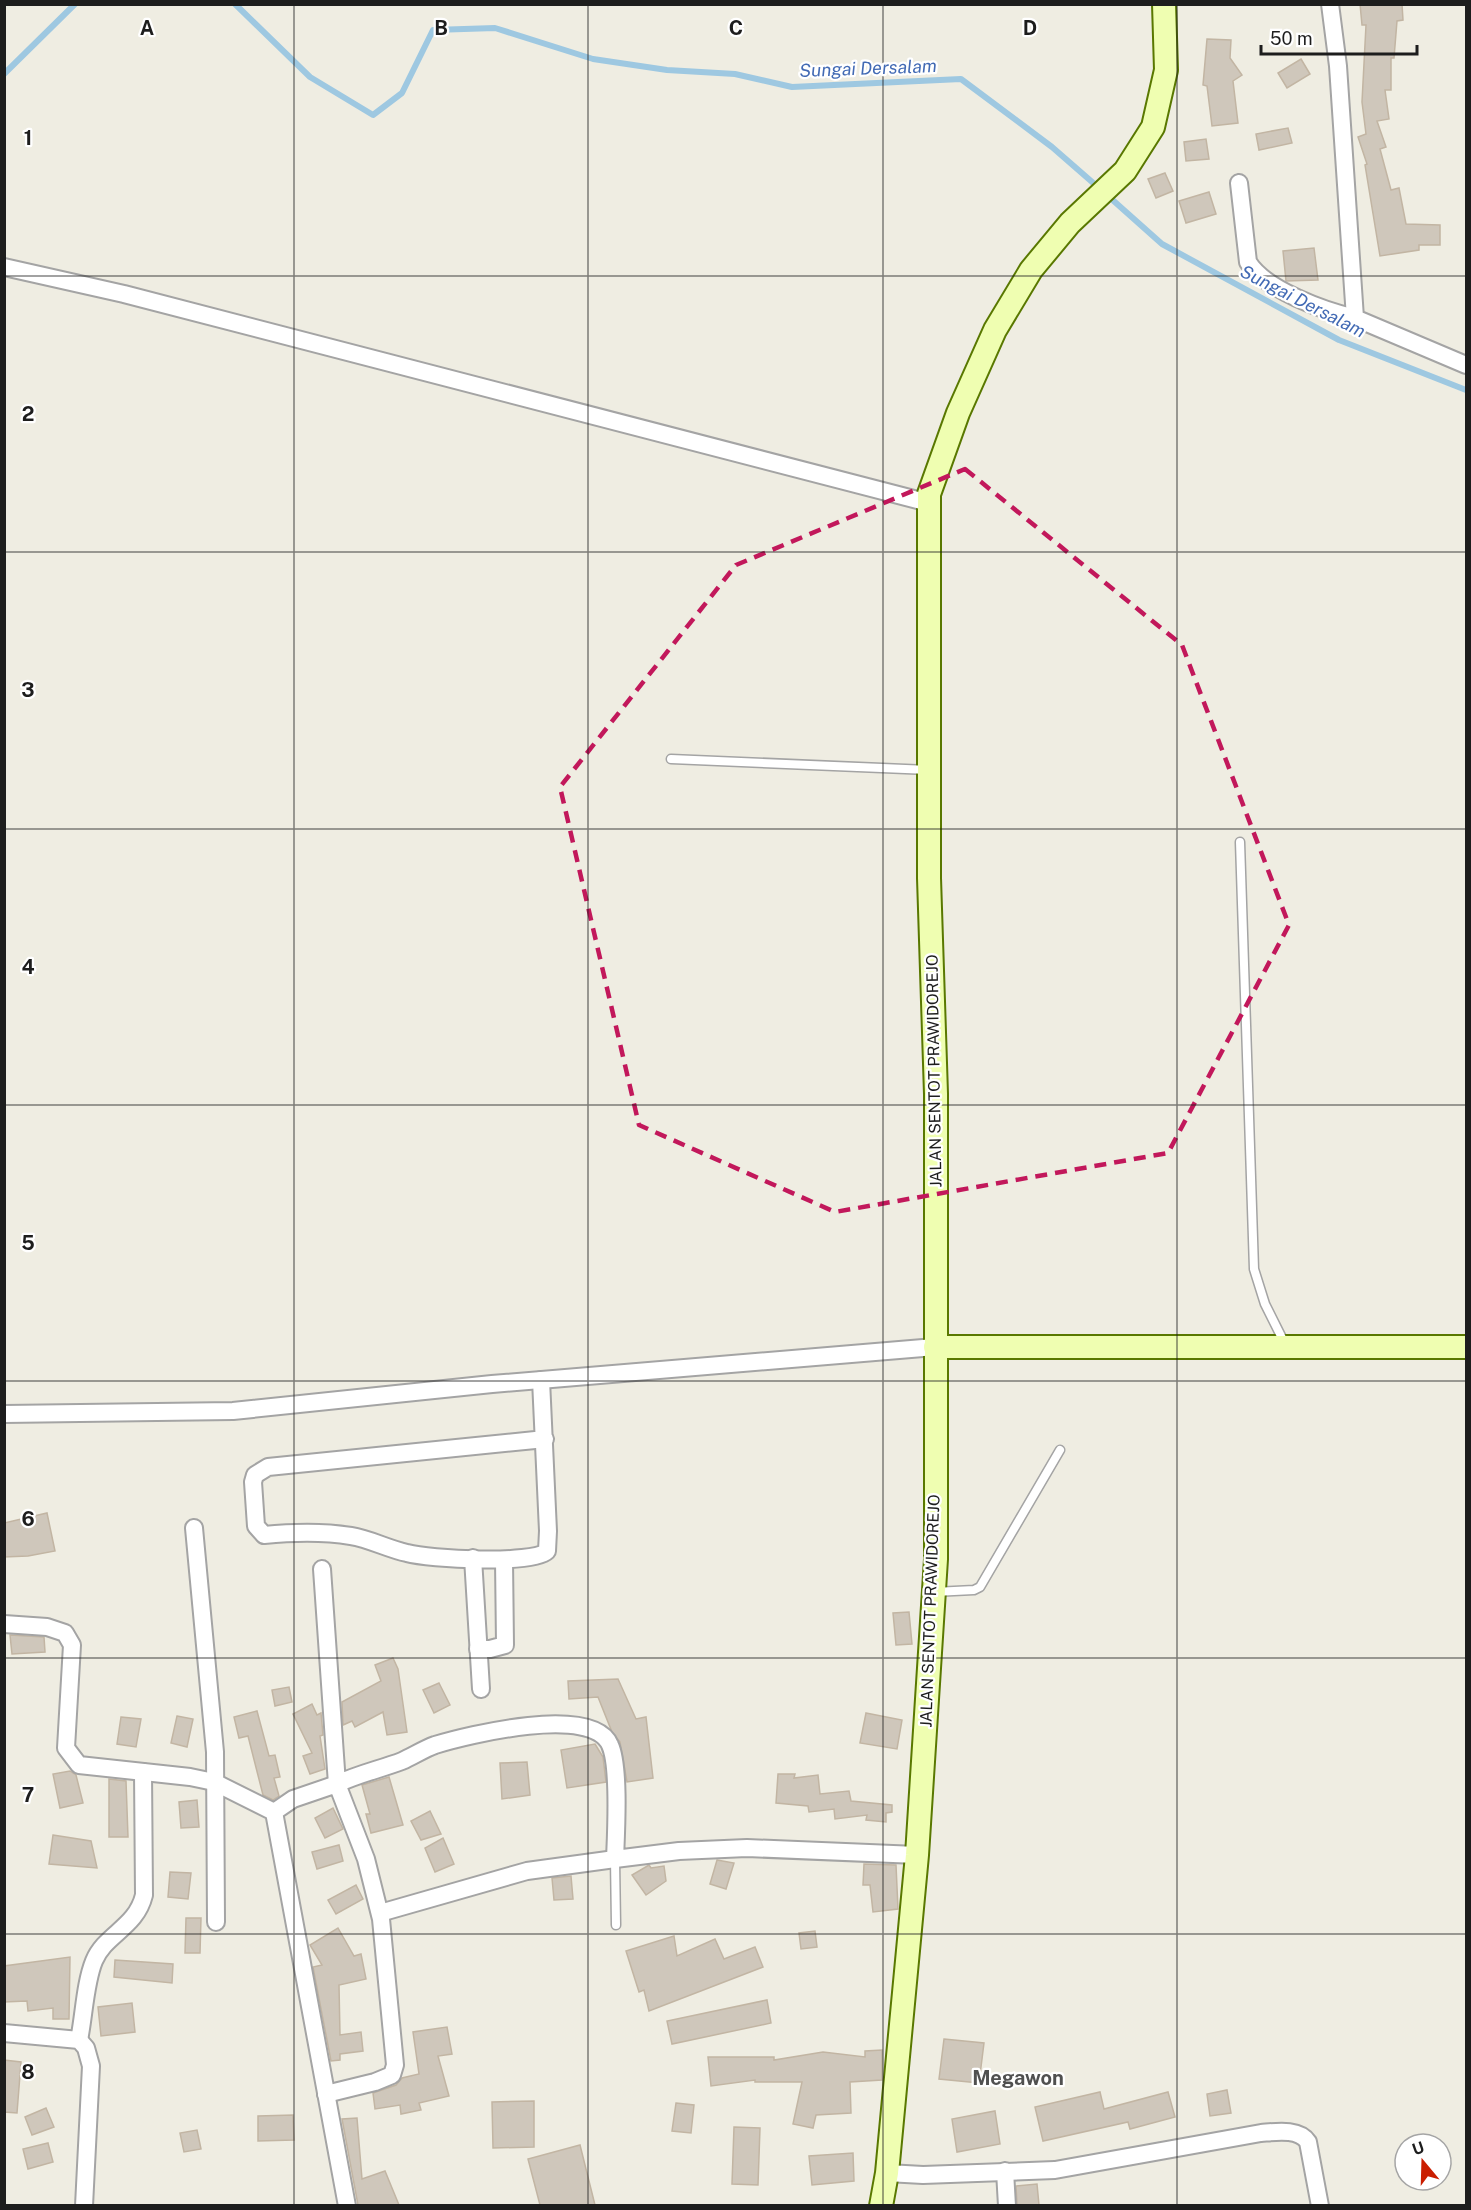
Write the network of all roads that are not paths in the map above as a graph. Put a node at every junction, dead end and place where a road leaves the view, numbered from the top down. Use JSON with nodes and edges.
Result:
{"nodes":[{"id":1,"x":1164,"y":4,"type":"edge"},
{"id":2,"x":1330,"y":4,"type":"edge"},
{"id":3,"x":1239,"y":183,"type":"dead end"},
{"id":4,"x":4,"y":267,"type":"edge"},
{"id":5,"x":1355,"y":318,"type":"junction"},
{"id":6,"x":1467,"y":365,"type":"edge"},
{"id":7,"x":929,"y":503,"type":"junction"},
{"id":8,"x":672,"y":759,"type":"dead end"},
{"id":9,"x":929,"y":770,"type":"junction"},
{"id":10,"x":1240,"y":842,"type":"dead end"},
{"id":11,"x":935,"y":1347,"type":"junction"},
{"id":12,"x":1286,"y":1347,"type":"junction"},
{"id":13,"x":1467,"y":1347,"type":"edge"},
{"id":14,"x":541,"y":1380,"type":"junction"},
{"id":15,"x":4,"y":1414,"type":"edge"},
{"id":16,"x":545,"y":1440,"type":"junction"},
{"id":17,"x":1060,"y":1450,"type":"dead end"},
{"id":18,"x":194,"y":1528,"type":"dead end"},
{"id":19,"x":473,"y":1558,"type":"junction"},
{"id":20,"x":504,"y":1560,"type":"junction"},
{"id":21,"x":322,"y":1569,"type":"dead end"},
{"id":22,"x":934,"y":1592,"type":"junction"},
{"id":23,"x":4,"y":1624,"type":"edge"},
{"id":24,"x":477,"y":1648,"type":"junction"},
{"id":25,"x":481,"y":1689,"type":"dead end"},
{"id":26,"x":143,"y":1772,"type":"junction"},
{"id":27,"x":214,"y":1782,"type":"junction"},
{"id":28,"x":337,"y":1784,"type":"junction"},
{"id":29,"x":274,"y":1812,"type":"junction"},
{"id":30,"x":917,"y":1855,"type":"junction"},
{"id":31,"x":615,"y":1859,"type":"junction"},
{"id":32,"x":380,"y":1913,"type":"junction"},
{"id":33,"x":216,"y":1922,"type":"dead end"},
{"id":34,"x":616,"y":1925,"type":"dead end"},
{"id":35,"x":4,"y":2033,"type":"edge"},
{"id":36,"x":79,"y":2040,"type":"junction"},
{"id":37,"x":326,"y":2094,"type":"junction"},
{"id":38,"x":887,"y":2172,"type":"junction"},
{"id":39,"x":1005,"y":2172,"type":"junction"},
{"id":40,"x":84,"y":2205,"type":"edge"},
{"id":41,"x":347,"y":2205,"type":"edge"},
{"id":42,"x":881,"y":2205,"type":"edge"},
{"id":43,"x":1008,"y":2205,"type":"edge"},
{"id":44,"x":1320,"y":2205,"type":"edge"}],
"edges":[{"from":1,"to":7,"type":"main road","name":"JALAN SENTOT PRAWIDOREJO"},
{"from":2,"to":5,"type":"street"},
{"from":3,"to":5,"type":"street"},
{"from":4,"to":7,"type":"street"},
{"from":5,"to":6,"type":"street"},
{"from":7,"to":9,"type":"main road","name":"JALAN SENTOT PRAWIDOREJO"},
{"from":8,"to":9,"type":"lane"},
{"from":9,"to":11,"type":"main road","name":"JALAN SENTOT PRAWIDOREJO"},
{"from":10,"to":12,"type":"lane"},
{"from":11,"to":12,"type":"main road"},
{"from":11,"to":14,"type":"street"},
{"from":11,"to":22,"type":"main road","name":"JALAN SENTOT PRAWIDOREJO"},
{"from":12,"to":13,"type":"main road"},
{"from":14,"to":15,"type":"street"},
{"from":14,"to":16,"type":"street"},
{"from":16,"to":19,"type":"street"},
{"from":16,"to":20,"type":"street"},
{"from":17,"to":22,"type":"lane"},
{"from":18,"to":27,"type":"street"},
{"from":19,"to":20,"type":"street"},
{"from":19,"to":24,"type":"street"},
{"from":20,"to":24,"type":"street"},
{"from":21,"to":28,"type":"street"},
{"from":22,"to":30,"type":"main road","name":"JALAN SENTOT PRAWIDOREJO"},
{"from":23,"to":26,"type":"street"},
{"from":24,"to":25,"type":"street"},
{"from":26,"to":27,"type":"street"},
{"from":26,"to":36,"type":"street"},
{"from":27,"to":29,"type":"street"},
{"from":27,"to":33,"type":"street"},
{"from":28,"to":29,"type":"street"},
{"from":28,"to":31,"type":"street"},
{"from":28,"to":32,"type":"street"},
{"from":29,"to":37,"type":"street"},
{"from":30,"to":31,"type":"street"},
{"from":30,"to":38,"type":"main road","name":"JALAN SENTOT PRAWIDOREJO"},
{"from":31,"to":32,"type":"street"},
{"from":31,"to":34,"type":"lane"},
{"from":32,"to":37,"type":"street"},
{"from":35,"to":36,"type":"street"},
{"from":36,"to":40,"type":"street"},
{"from":37,"to":41,"type":"street"},
{"from":38,"to":39,"type":"street"},
{"from":38,"to":42,"type":"main road","name":"JALAN SENTOT PRAWIDOREJO"},
{"from":39,"to":43,"type":"street"},
{"from":39,"to":44,"type":"street"}]}
